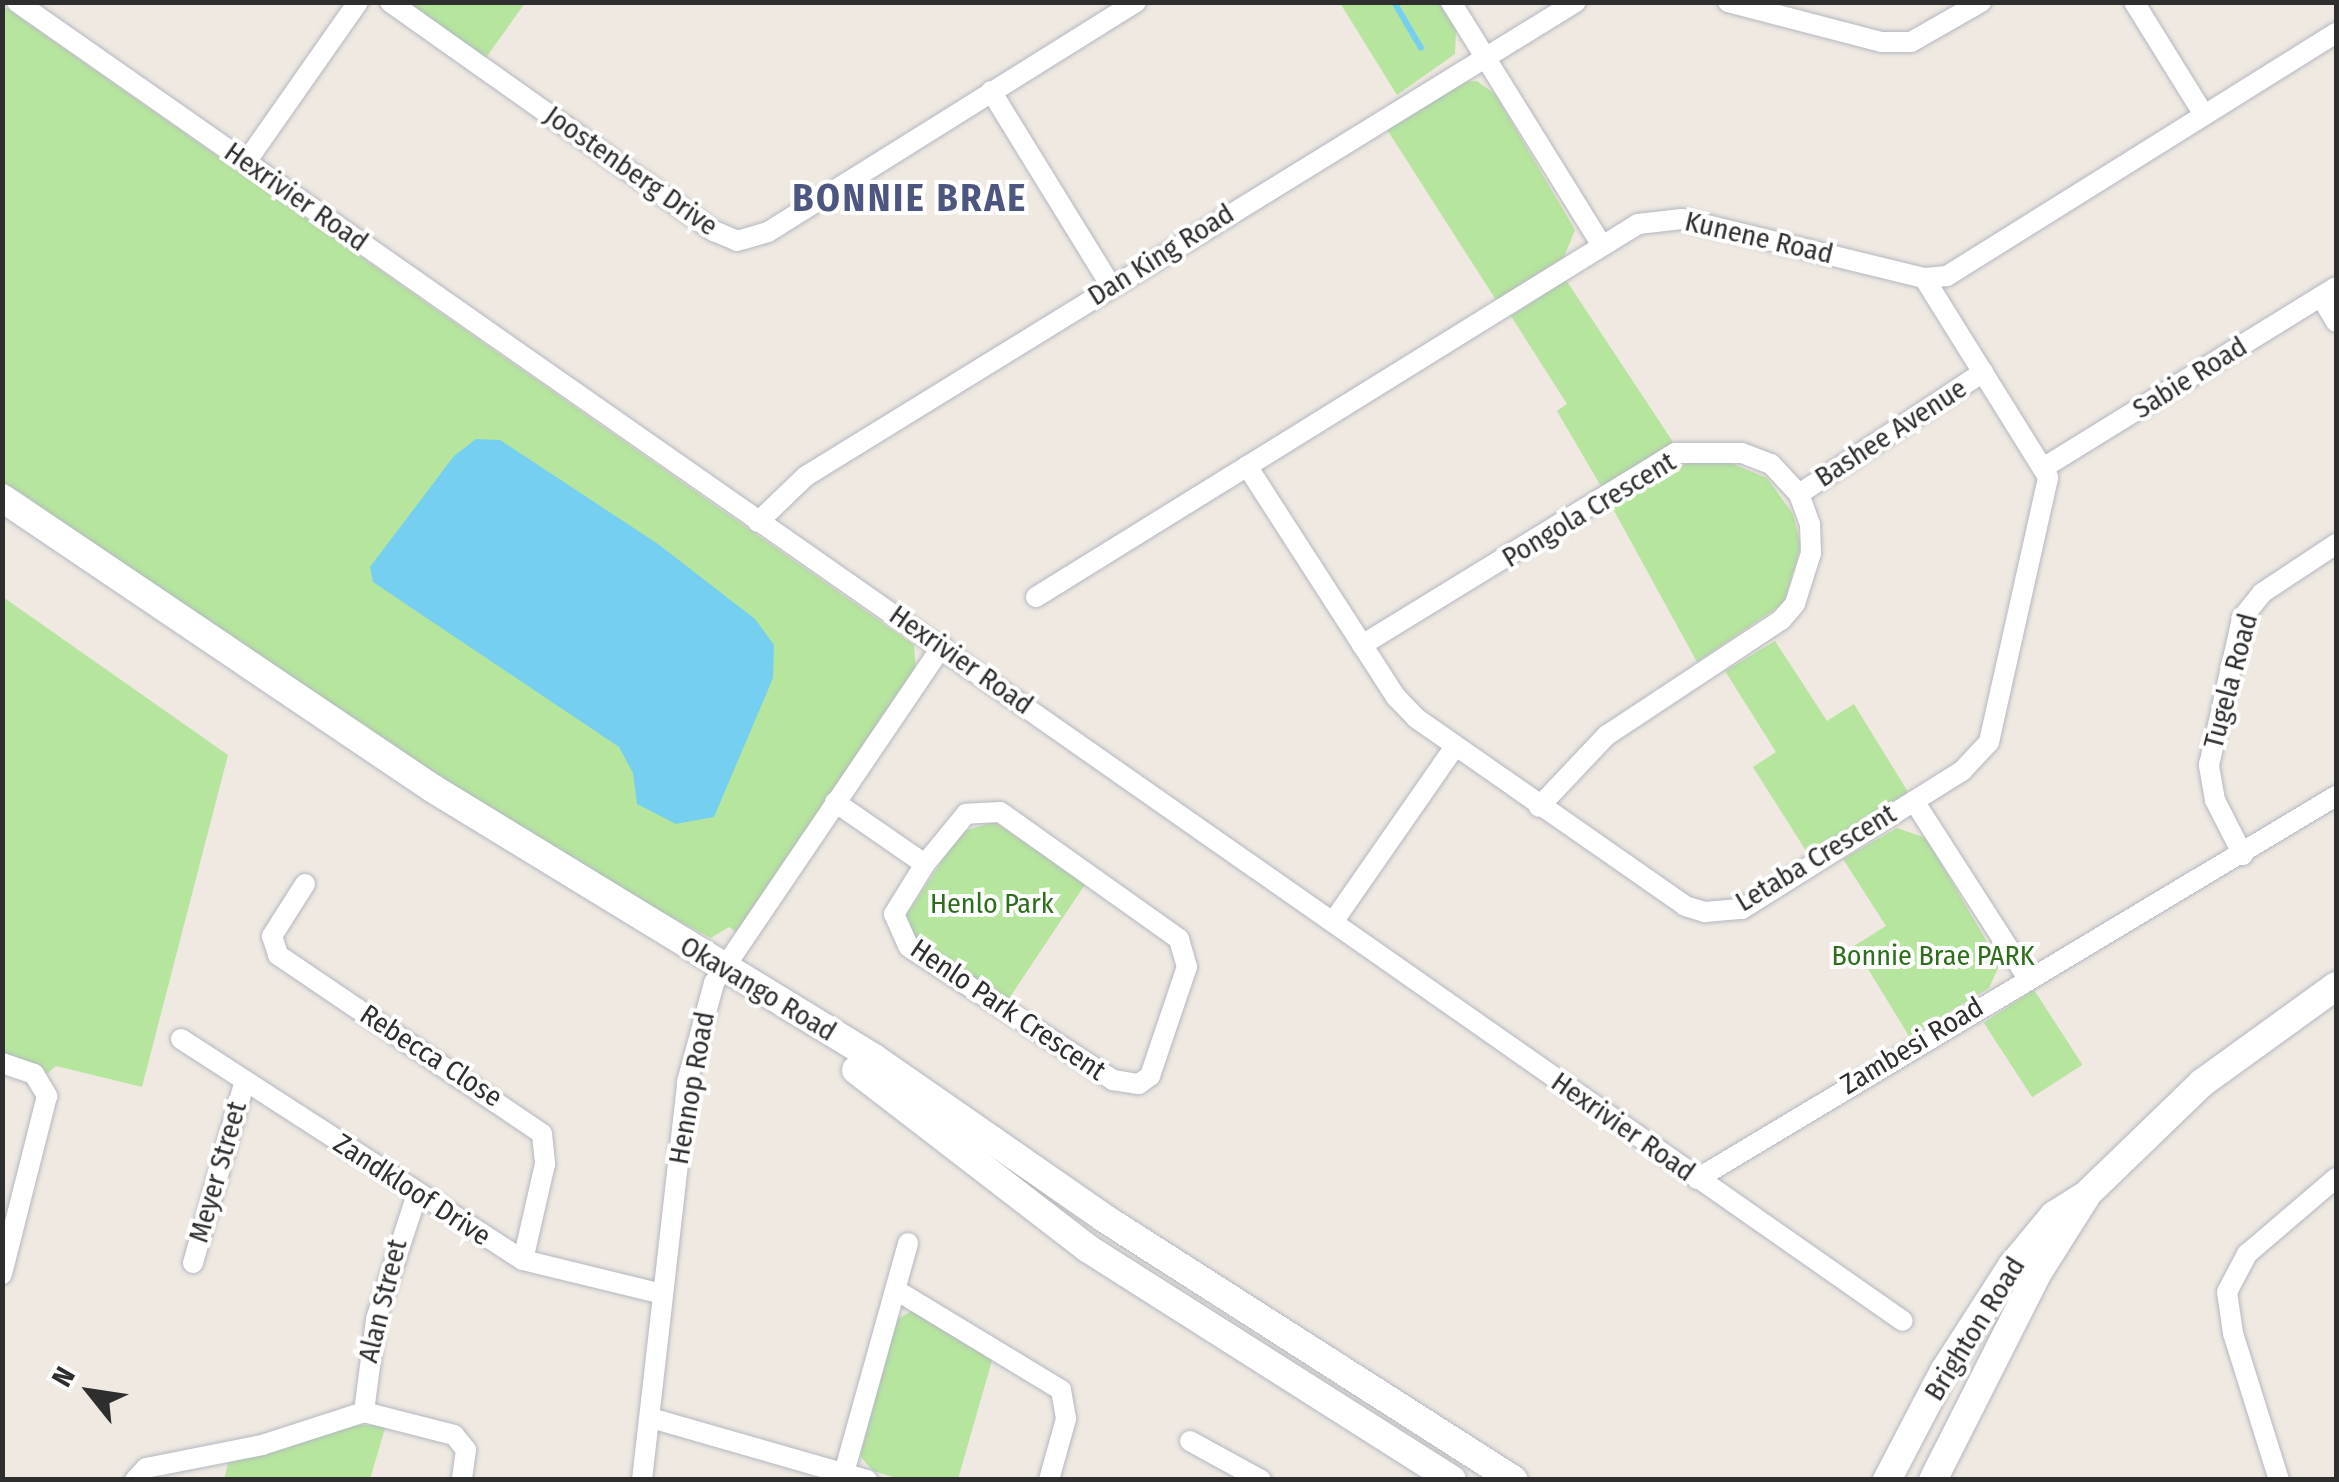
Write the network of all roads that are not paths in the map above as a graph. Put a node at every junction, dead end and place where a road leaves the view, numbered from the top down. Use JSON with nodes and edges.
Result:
{"nodes":[{"id":1,"x":17,"y":2,"type":"edge"},
{"id":2,"x":358,"y":2,"type":"edge"},
{"id":3,"x":390,"y":2,"type":"edge"},
{"id":4,"x":1136,"y":2,"type":"edge"},
{"id":5,"x":1451,"y":2,"type":"edge"},
{"id":6,"x":1576,"y":2,"type":"edge"},
{"id":7,"x":1728,"y":2,"type":"edge"},
{"id":8,"x":1981,"y":2,"type":"edge"},
{"id":9,"x":2134,"y":2,"type":"edge"},
{"id":10,"x":2336,"y":33,"type":"edge"},
{"id":11,"x":1484,"y":54,"type":"junction"},
{"id":12,"x":991,"y":91,"type":"junction"},
{"id":13,"x":2204,"y":115,"type":"junction"},
{"id":14,"x":246,"y":162,"type":"junction"},
{"id":15,"x":1602,"y":246,"type":"junction"},
{"id":16,"x":1924,"y":278,"type":"junction"},
{"id":17,"x":1111,"y":286,"type":"junction"},
{"id":18,"x":2329,"y":292,"type":"edge"},
{"id":19,"x":2336,"y":322,"type":"edge"},
{"id":20,"x":1984,"y":372,"type":"junction"},
{"id":21,"x":1247,"y":466,"type":"junction"},
{"id":22,"x":2043,"y":468,"type":"junction"},
{"id":23,"x":1798,"y":494,"type":"junction"},
{"id":24,"x":2,"y":498,"type":"edge"},
{"id":25,"x":2,"y":511,"type":"edge"},
{"id":26,"x":758,"y":522,"type":"junction"},
{"id":27,"x":2336,"y":544,"type":"edge"},
{"id":28,"x":1036,"y":597,"type":"dead end"},
{"id":29,"x":1362,"y":645,"type":"junction"},
{"id":30,"x":942,"y":646,"type":"junction"},
{"id":31,"x":1454,"y":748,"type":"junction"},
{"id":32,"x":2336,"y":796,"type":"edge"},
{"id":33,"x":1914,"y":800,"type":"junction"},
{"id":34,"x":835,"y":802,"type":"junction"},
{"id":35,"x":1539,"y":807,"type":"junction"},
{"id":36,"x":2243,"y":855,"type":"junction"},
{"id":37,"x":925,"y":864,"type":"junction"},
{"id":38,"x":305,"y":884,"type":"dead end"},
{"id":39,"x":1332,"y":922,"type":"junction"},
{"id":40,"x":719,"y":975,"type":"junction"},
{"id":41,"x":2027,"y":976,"type":"junction"},
{"id":42,"x":2336,"y":986,"type":"edge"},
{"id":43,"x":181,"y":1040,"type":"dead end"},
{"id":44,"x":2,"y":1063,"type":"edge"},
{"id":45,"x":246,"y":1081,"type":"junction"},
{"id":46,"x":2336,"y":1178,"type":"edge"},
{"id":47,"x":1697,"y":1179,"type":"junction"},
{"id":48,"x":417,"y":1194,"type":"junction"},
{"id":49,"x":2085,"y":1196,"type":"junction"},
{"id":50,"x":908,"y":1243,"type":"dead end"},
{"id":51,"x":524,"y":1260,"type":"junction"},
{"id":52,"x":193,"y":1264,"type":"dead end"},
{"id":53,"x":2,"y":1274,"type":"edge"},
{"id":54,"x":896,"y":1290,"type":"junction"},
{"id":55,"x":662,"y":1294,"type":"junction"},
{"id":56,"x":1903,"y":1321,"type":"dead end"},
{"id":57,"x":364,"y":1412,"type":"junction"},
{"id":58,"x":650,"y":1418,"type":"junction"},
{"id":59,"x":1190,"y":1441,"type":"dead end"},
{"id":60,"x":843,"y":1476,"type":"edge"},
{"id":61,"x":1256,"y":1478,"type":"edge"},
{"id":62,"x":135,"y":1480,"type":"edge"},
{"id":63,"x":462,"y":1480,"type":"edge"},
{"id":64,"x":642,"y":1480,"type":"edge"},
{"id":65,"x":867,"y":1480,"type":"edge"},
{"id":66,"x":1049,"y":1480,"type":"edge"},
{"id":67,"x":1452,"y":1480,"type":"edge"},
{"id":68,"x":1513,"y":1480,"type":"edge"},
{"id":69,"x":1887,"y":1480,"type":"edge"},
{"id":70,"x":1933,"y":1480,"type":"edge"},
{"id":71,"x":2280,"y":1480,"type":"edge"}],
"edges":[{"from":1,"to":14,"type":"street","name":"Hexrivier Road"},
{"from":2,"to":14,"type":"street"},
{"from":3,"to":12,"type":"street","name":"Joostenberg Drive"},
{"from":4,"to":12,"type":"street","name":"Joostenberg Drive"},
{"from":5,"to":11,"type":"street"},
{"from":6,"to":11,"type":"street","name":"Dan King Road"},
{"from":7,"to":8,"type":"street"},
{"from":9,"to":13,"type":"street"},
{"from":10,"to":13,"type":"street"},
{"from":11,"to":15,"type":"street"},
{"from":11,"to":17,"type":"street","name":"Dan King Road"},
{"from":12,"to":17,"type":"street"},
{"from":13,"to":16,"type":"street"},
{"from":14,"to":26,"type":"street","name":"Hexrivier Road"},
{"from":15,"to":16,"type":"street","name":"Kunene Road"},
{"from":15,"to":21,"type":"street","name":"Kunene Road"},
{"from":16,"to":20,"type":"street"},
{"from":17,"to":26,"type":"street","name":"Dan King Road"},
{"from":18,"to":19,"type":"street"},
{"from":18,"to":22,"type":"street","name":"Sabie Road"},
{"from":20,"to":22,"type":"street"},
{"from":20,"to":23,"type":"street","name":"Bashee Avenue"},
{"from":21,"to":28,"type":"street","name":"Kunene Road"},
{"from":21,"to":29,"type":"street","name":"Letaba Crescent"},
{"from":22,"to":33,"type":"street","name":"Letaba Crescent"},
{"from":23,"to":29,"type":"street","name":"Pongola Crescent"},
{"from":23,"to":35,"type":"street"},
{"from":24,"to":40,"type":"main road","name":"Okavango Road"},
{"from":25,"to":40,"type":"main road","name":"Okavango Road"},
{"from":26,"to":30,"type":"street","name":"Hexrivier Road"},
{"from":27,"to":36,"type":"street","name":"Tugela Road"},
{"from":29,"to":31,"type":"street","name":"Letaba Crescent"},
{"from":30,"to":34,"type":"street","name":"Hennop Road"},
{"from":30,"to":39,"type":"street","name":"Hexrivier Road"},
{"from":31,"to":35,"type":"street","name":"Letaba Crescent"},
{"from":31,"to":39,"type":"street"},
{"from":32,"to":36,"type":"street","name":"Zambesi Road"},
{"from":33,"to":35,"type":"street","name":"Letaba Crescent"},
{"from":33,"to":41,"type":"street"},
{"from":34,"to":37,"type":"street"},
{"from":34,"to":40,"type":"street","name":"Hennop Road"},
{"from":36,"to":41,"type":"street","name":"Zambesi Road"},
{"from":37,"to":37,"type":"street","name":"Henlo Park Crescent"},
{"from":38,"to":51,"type":"street","name":"Rebecca Close"},
{"from":39,"to":47,"type":"street","name":"Hexrivier Road"},
{"from":40,"to":55,"type":"street","name":"Hennop Road"},
{"from":40,"to":67,"type":"main road","name":"Okavango Road"},
{"from":40,"to":68,"type":"main road","name":"Okavango Road"},
{"from":41,"to":47,"type":"street","name":"Zambesi Road"},
{"from":42,"to":49,"type":"main road","name":"Brighton Road"},
{"from":43,"to":45,"type":"street","name":"Zandkloof Drive"},
{"from":44,"to":53,"type":"street"},
{"from":45,"to":48,"type":"street","name":"Zandkloof Drive"},
{"from":45,"to":52,"type":"street","name":"Meyer Street"},
{"from":46,"to":71,"type":"street"},
{"from":47,"to":56,"type":"street","name":"Hexrivier Road"},
{"from":48,"to":51,"type":"street","name":"Zandkloof Drive"},
{"from":48,"to":57,"type":"street","name":"Alan Street"},
{"from":49,"to":69,"type":"main road","name":"Brighton Road"},
{"from":49,"to":70,"type":"main road","name":"Brighton Road"},
{"from":50,"to":54,"type":"street"},
{"from":51,"to":55,"type":"street","name":"Zandkloof Drive"},
{"from":54,"to":60,"type":"street"},
{"from":54,"to":66,"type":"street"},
{"from":55,"to":58,"type":"street","name":"Hennop Road"},
{"from":57,"to":62,"type":"street"},
{"from":57,"to":63,"type":"street"},
{"from":58,"to":60,"type":"street"},
{"from":58,"to":64,"type":"street","name":"Hennop Road"},
{"from":59,"to":61,"type":"street"},
{"from":60,"to":65,"type":"street"}]}
